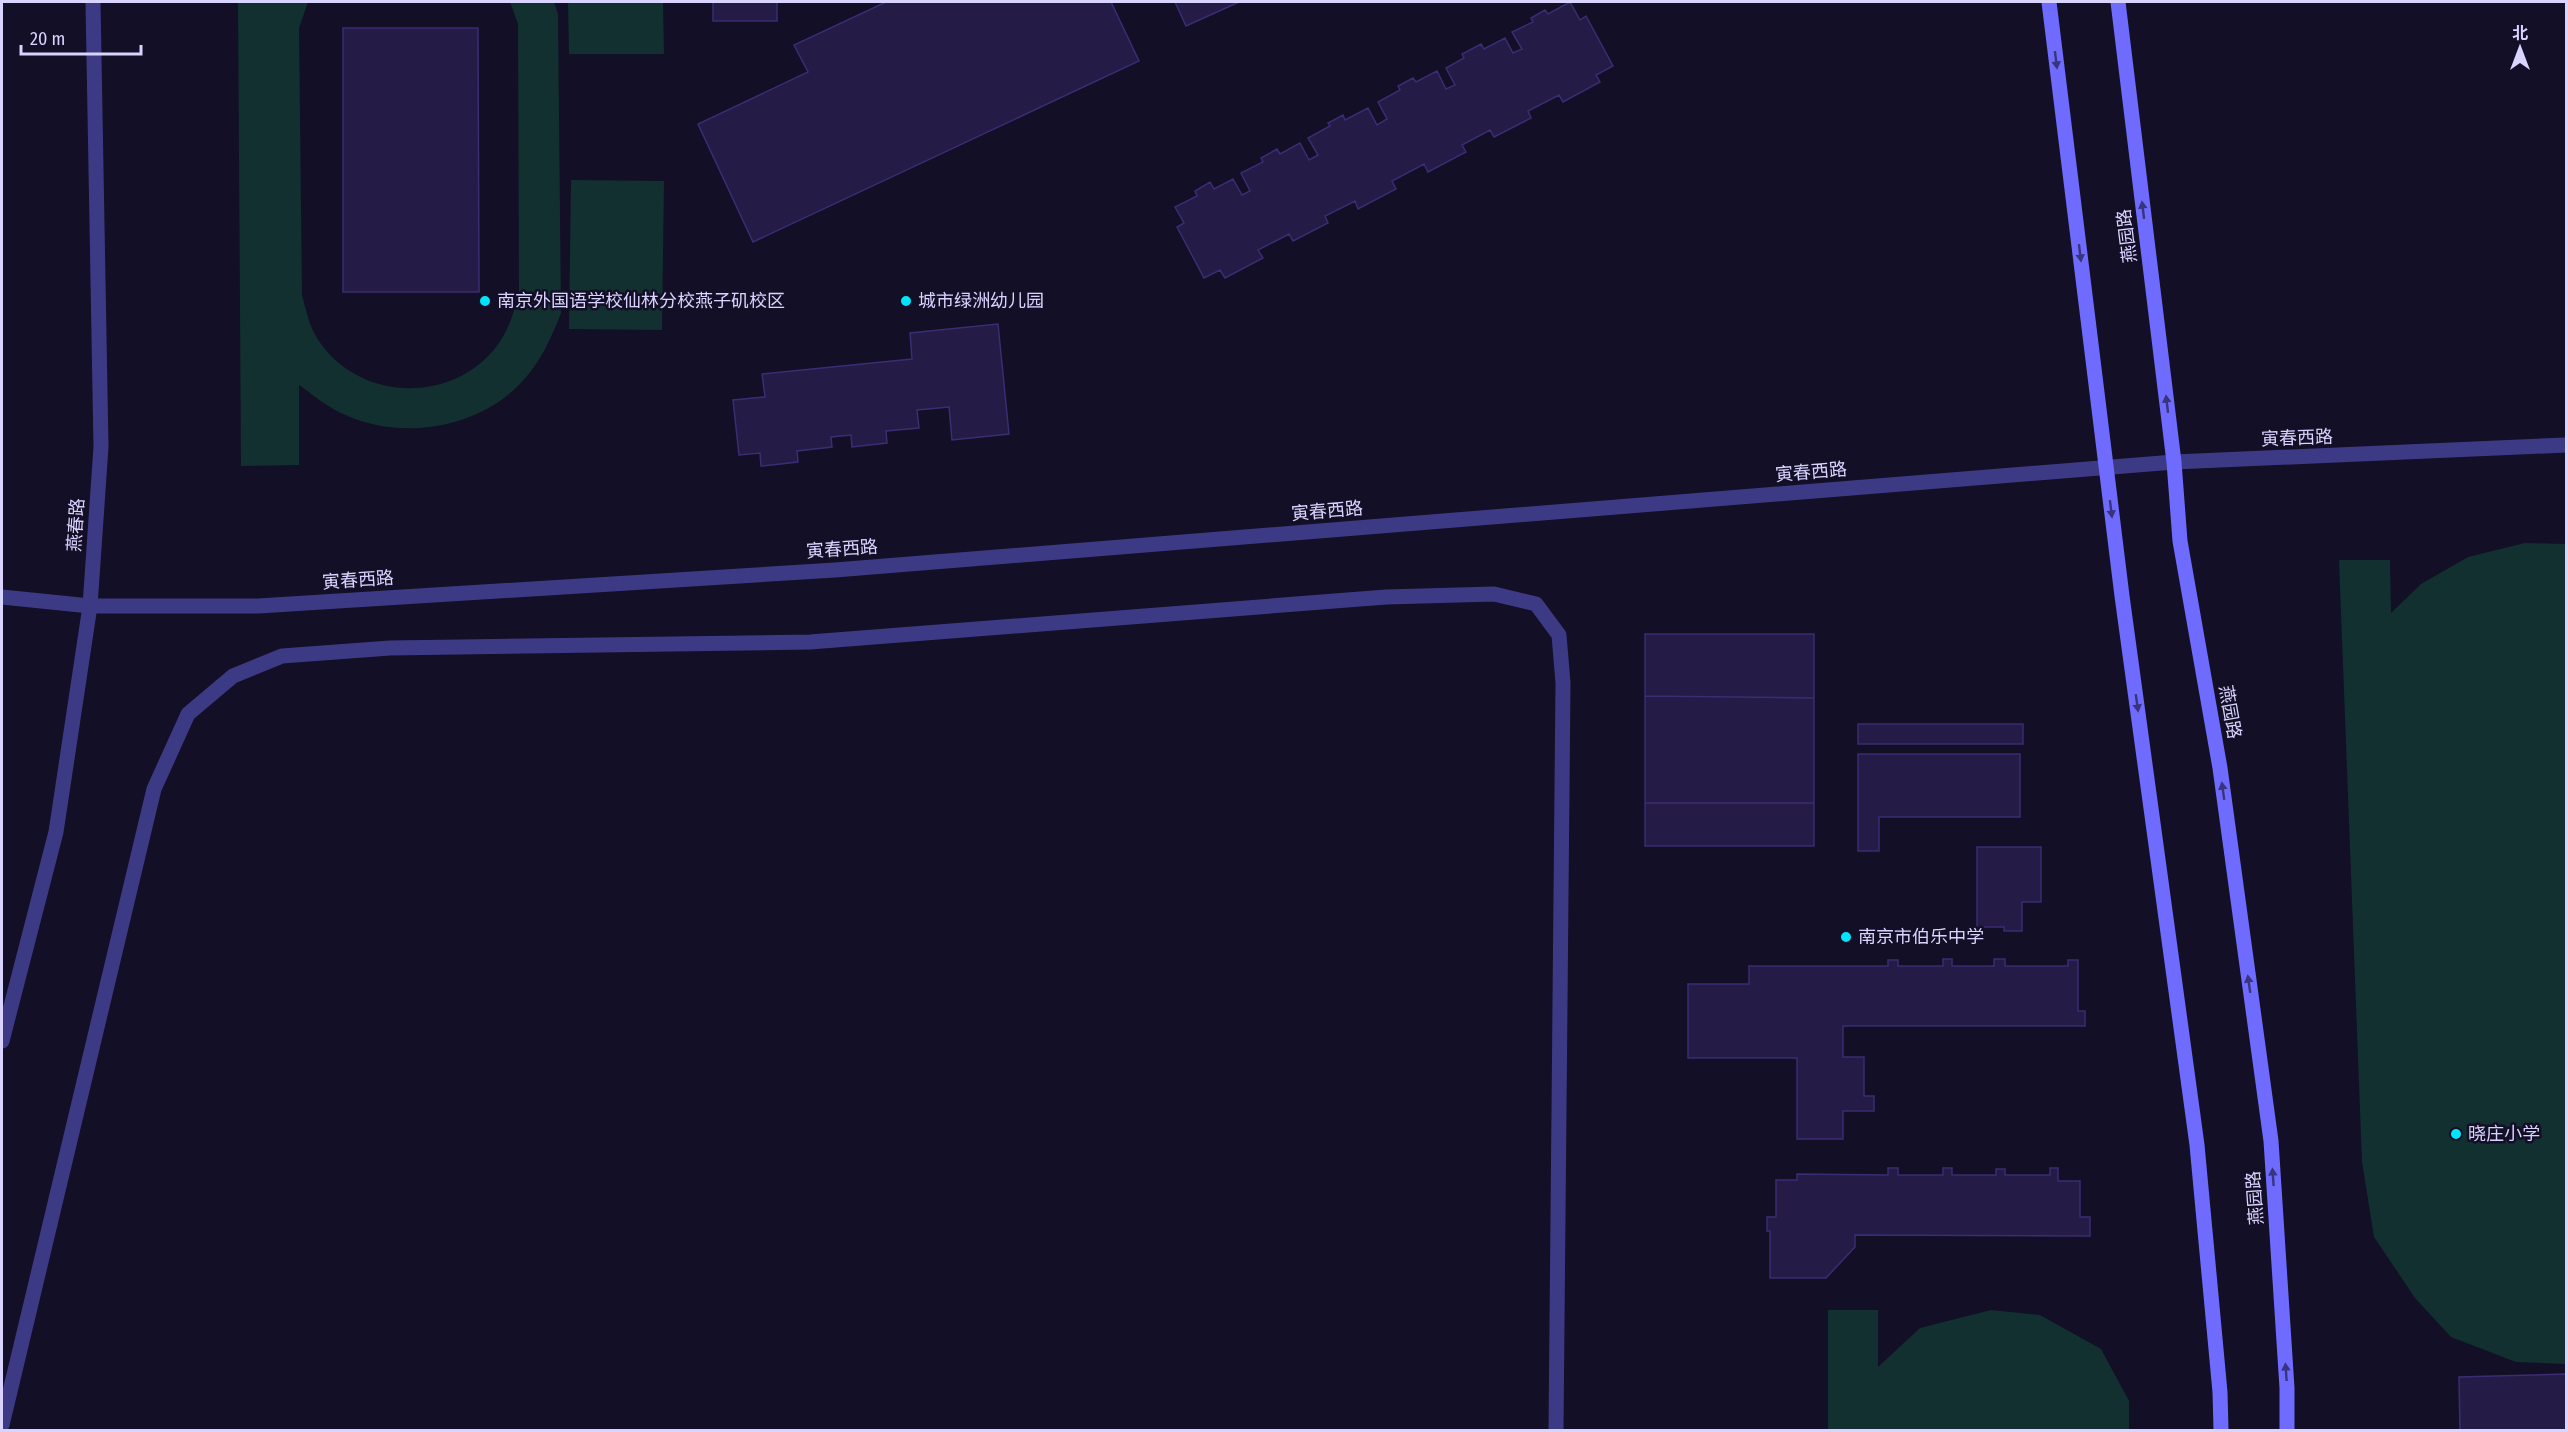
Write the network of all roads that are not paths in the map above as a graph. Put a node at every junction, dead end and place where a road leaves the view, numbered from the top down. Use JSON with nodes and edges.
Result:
{"nodes":[{"id":1,"x":93,"y":2,"type":"edge"},
{"id":2,"x":2049,"y":2,"type":"edge"},
{"id":3,"x":2118,"y":2,"type":"edge"},
{"id":4,"x":2566,"y":445,"type":"edge"},
{"id":5,"x":2174,"y":462,"type":"junction"},
{"id":6,"x":2106,"y":467,"type":"junction"},
{"id":7,"x":2,"y":597,"type":"edge"},
{"id":8,"x":90,"y":606,"type":"junction"},
{"id":9,"x":2,"y":1041,"type":"edge"},
{"id":10,"x":2,"y":1425,"type":"edge"},
{"id":11,"x":1556,"y":1431,"type":"edge"},
{"id":12,"x":2221,"y":1431,"type":"edge"},
{"id":13,"x":2287,"y":1431,"type":"edge"}],
"edges":[{"from":1,"to":8,"type":"street","name":"燕春路"},
{"from":2,"to":6,"type":"main road","one_way":true},
{"from":5,"to":3,"type":"main road","name":"燕园路","one_way":true},
{"from":4,"to":5,"type":"street","name":"寅春西路"},
{"from":5,"to":6,"type":"street","name":"寅春西路"},
{"from":13,"to":5,"type":"main road","name":"燕园路","one_way":true},
{"from":6,"to":8,"type":"street","name":"寅春西路"},
{"from":6,"to":12,"type":"main road","one_way":true},
{"from":7,"to":8,"type":"street","name":"寅春西路"},
{"from":8,"to":9,"type":"street","name":"燕春路"},
{"from":10,"to":11,"type":"street"}]}
